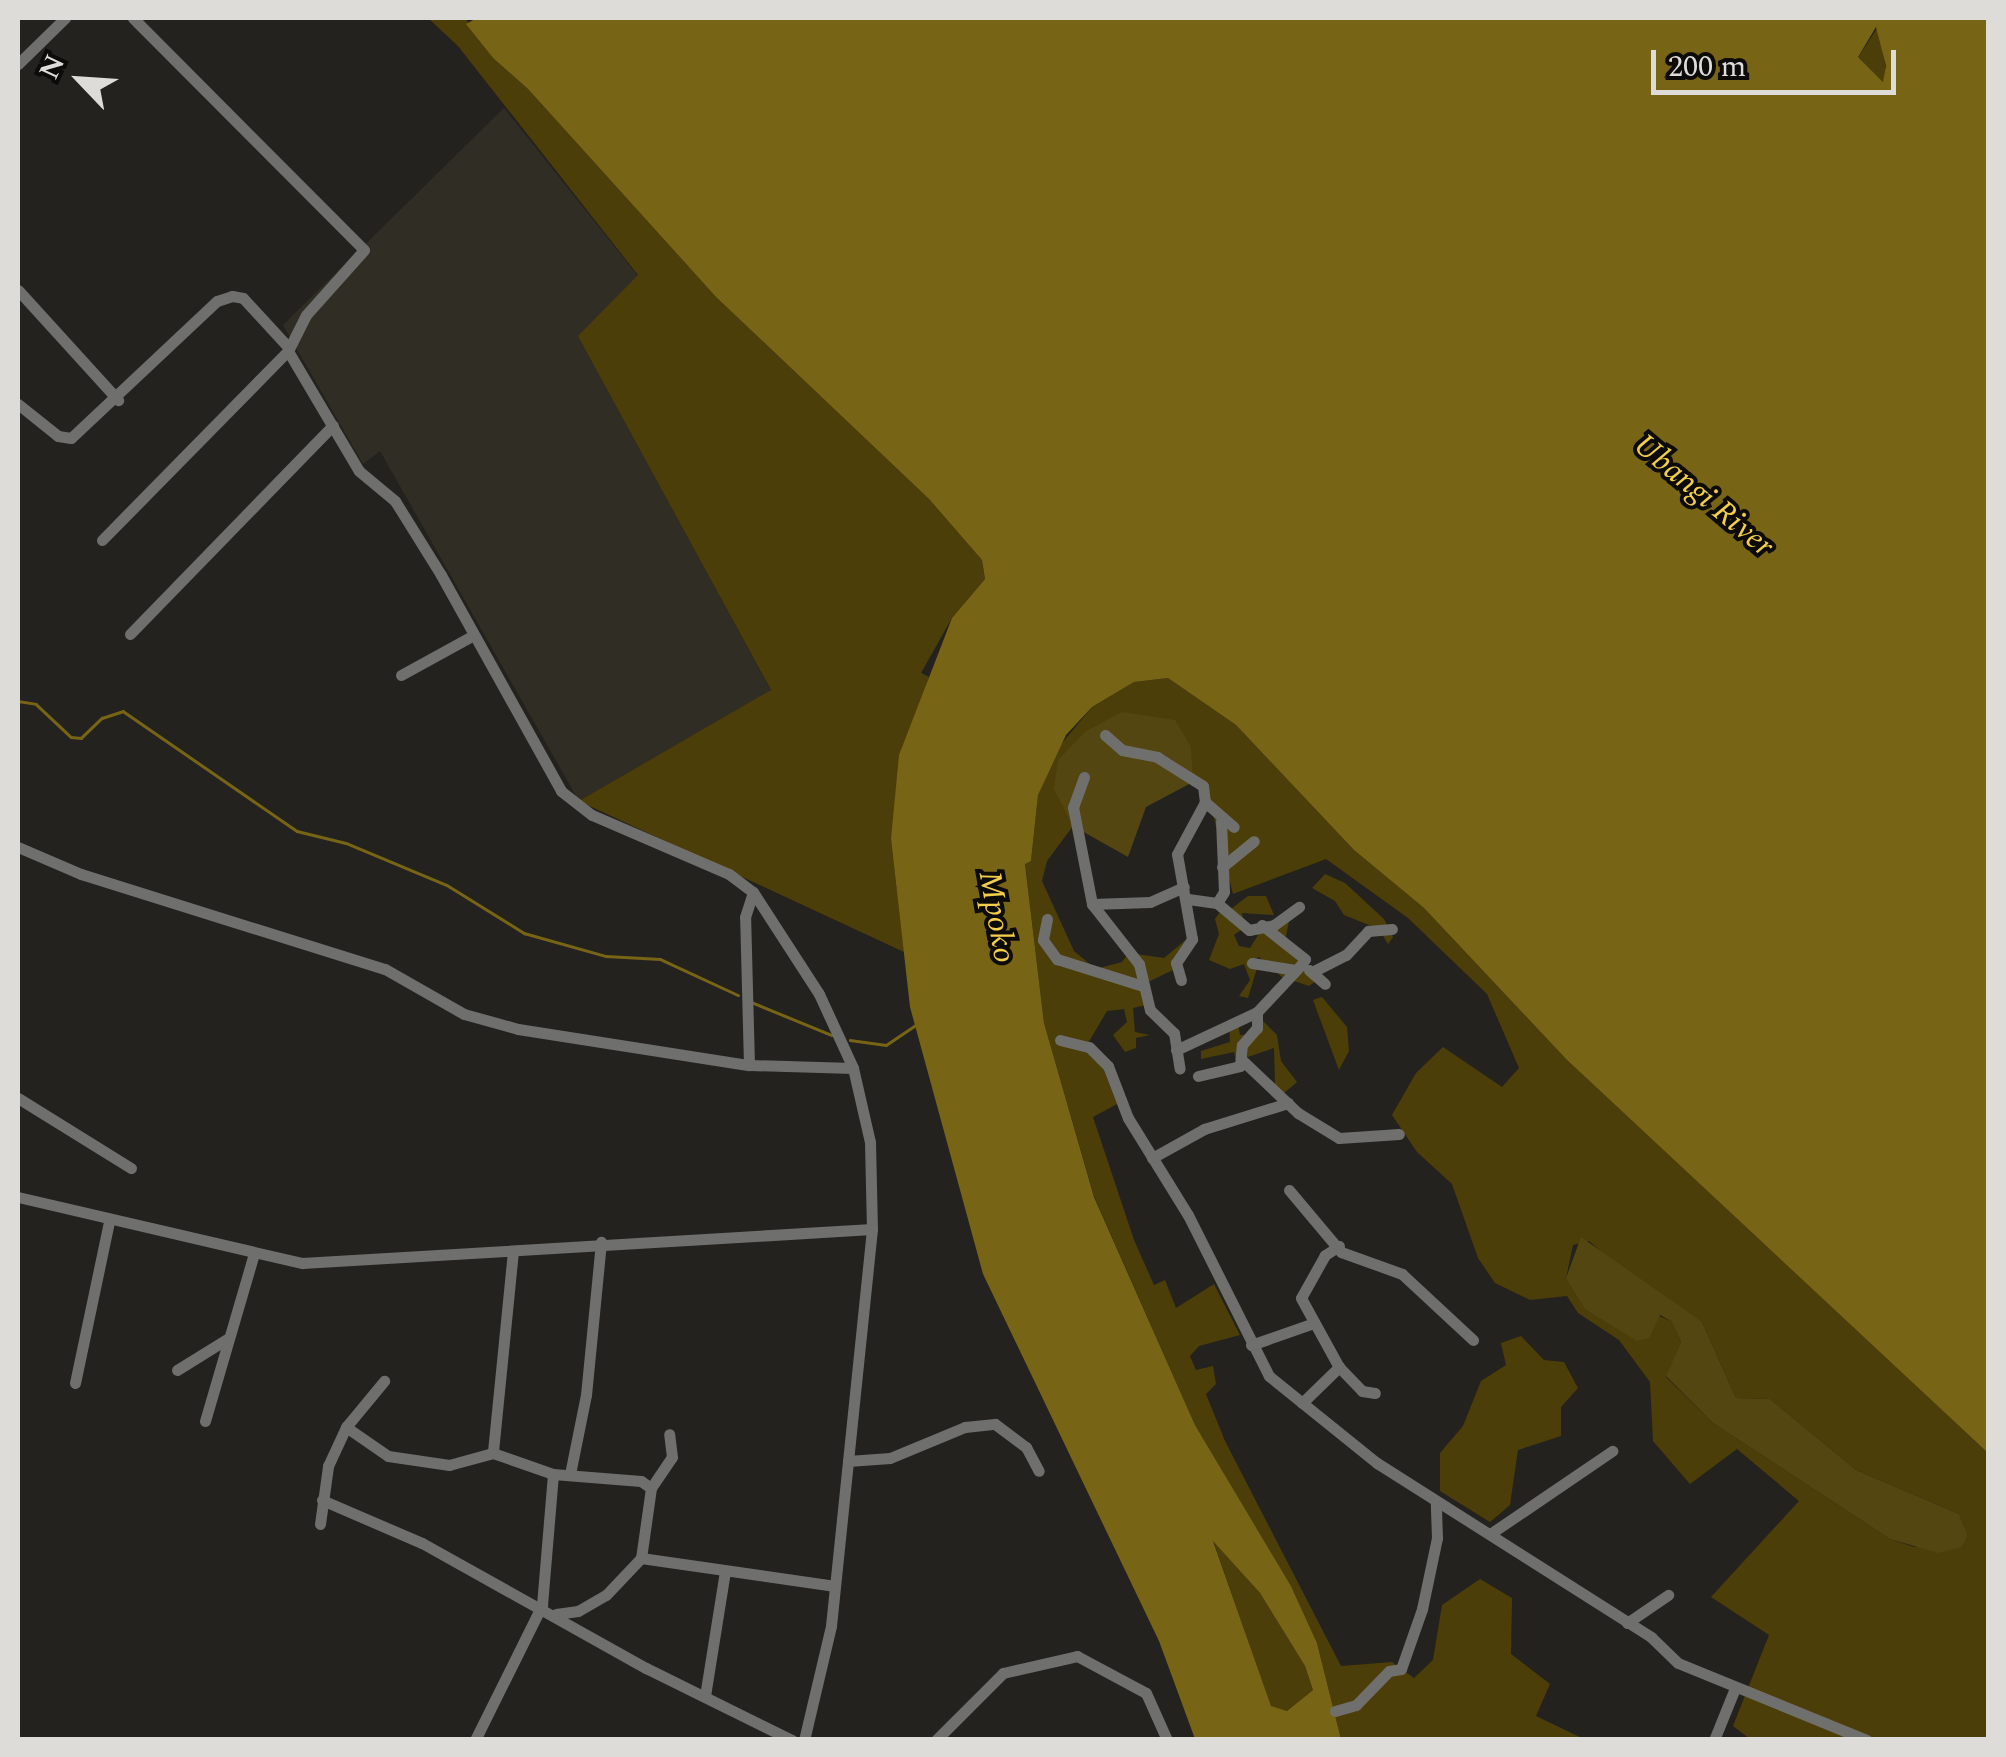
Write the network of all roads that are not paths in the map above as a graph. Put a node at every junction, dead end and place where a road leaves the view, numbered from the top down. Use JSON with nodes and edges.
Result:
{"nodes":[{"id":1,"x":65,"y":18,"type":"edge"},
{"id":2,"x":132,"y":18,"type":"edge"},
{"id":3,"x":18,"y":64,"type":"edge"},
{"id":4,"x":18,"y":290,"type":"edge"},
{"id":5,"x":288,"y":349,"type":"junction"},
{"id":6,"x":118,"y":400,"type":"junction"},
{"id":7,"x":18,"y":404,"type":"edge"},
{"id":8,"x":333,"y":424,"type":"junction"},
{"id":9,"x":102,"y":540,"type":"dead end"},
{"id":10,"x":130,"y":634,"type":"dead end"},
{"id":11,"x":472,"y":636,"type":"junction"},
{"id":12,"x":401,"y":675,"type":"dead end"},
{"id":13,"x":1104,"y":735,"type":"dead end"},
{"id":14,"x":1084,"y":777,"type":"dead end"},
{"id":15,"x":1205,"y":802,"type":"junction"},
{"id":16,"x":1221,"y":821,"type":"junction"},
{"id":17,"x":1234,"y":827,"type":"dead end"},
{"id":18,"x":1254,"y":841,"type":"dead end"},
{"id":19,"x":18,"y":847,"type":"edge"},
{"id":20,"x":1222,"y":867,"type":"junction"},
{"id":21,"x":753,"y":892,"type":"junction"},
{"id":22,"x":1186,"y":893,"type":"junction"},
{"id":23,"x":1217,"y":903,"type":"junction"},
{"id":24,"x":1092,"y":904,"type":"junction"},
{"id":25,"x":1300,"y":907,"type":"dead end"},
{"id":26,"x":1047,"y":919,"type":"dead end"},
{"id":27,"x":1262,"y":926,"type":"junction"},
{"id":28,"x":1392,"y":929,"type":"dead end"},
{"id":29,"x":1252,"y":963,"type":"dead end"},
{"id":30,"x":1303,"y":969,"type":"junction"},
{"id":31,"x":1182,"y":980,"type":"dead end"},
{"id":32,"x":1325,"y":984,"type":"dead end"},
{"id":33,"x":1143,"y":986,"type":"junction"},
{"id":34,"x":1256,"y":1012,"type":"junction"},
{"id":35,"x":1060,"y":1040,"type":"dead end"},
{"id":36,"x":1176,"y":1050,"type":"junction"},
{"id":37,"x":1243,"y":1061,"type":"junction"},
{"id":38,"x":749,"y":1066,"type":"junction"},
{"id":39,"x":853,"y":1068,"type":"junction"},
{"id":40,"x":1180,"y":1069,"type":"dead end"},
{"id":41,"x":1198,"y":1076,"type":"dead end"},
{"id":42,"x":18,"y":1098,"type":"edge"},
{"id":43,"x":1288,"y":1102,"type":"junction"},
{"id":44,"x":1398,"y":1134,"type":"dead end"},
{"id":45,"x":1152,"y":1158,"type":"junction"},
{"id":46,"x":131,"y":1168,"type":"dead end"},
{"id":47,"x":1290,"y":1190,"type":"dead end"},
{"id":48,"x":18,"y":1197,"type":"edge"},
{"id":49,"x":109,"y":1221,"type":"junction"},
{"id":50,"x":872,"y":1229,"type":"junction"},
{"id":51,"x":602,"y":1242,"type":"junction"},
{"id":52,"x":1339,"y":1246,"type":"junction"},
{"id":53,"x":513,"y":1251,"type":"junction"},
{"id":54,"x":253,"y":1256,"type":"junction"},
{"id":55,"x":1310,"y":1324,"type":"junction"},
{"id":56,"x":227,"y":1339,"type":"junction"},
{"id":57,"x":1473,"y":1340,"type":"dead end"},
{"id":58,"x":1251,"y":1345,"type":"junction"},
{"id":59,"x":1339,"y":1368,"type":"junction"},
{"id":60,"x":176,"y":1370,"type":"dead end"},
{"id":61,"x":384,"y":1381,"type":"dead end"},
{"id":62,"x":75,"y":1383,"type":"dead end"},
{"id":63,"x":1375,"y":1393,"type":"dead end"},
{"id":64,"x":1302,"y":1403,"type":"junction"},
{"id":65,"x":205,"y":1421,"type":"dead end"},
{"id":66,"x":346,"y":1427,"type":"junction"},
{"id":67,"x":669,"y":1434,"type":"dead end"},
{"id":68,"x":1612,"y":1450,"type":"dead end"},
{"id":69,"x":493,"y":1454,"type":"junction"},
{"id":70,"x":848,"y":1461,"type":"junction"},
{"id":71,"x":1039,"y":1471,"type":"dead end"},
{"id":72,"x":553,"y":1474,"type":"junction"},
{"id":73,"x":570,"y":1474,"type":"junction"},
{"id":74,"x":651,"y":1488,"type":"junction"},
{"id":75,"x":322,"y":1500,"type":"junction"},
{"id":76,"x":1436,"y":1504,"type":"junction"},
{"id":77,"x":320,"y":1524,"type":"dead end"},
{"id":78,"x":1490,"y":1534,"type":"junction"},
{"id":79,"x":641,"y":1558,"type":"junction"},
{"id":80,"x":725,"y":1570,"type":"junction"},
{"id":81,"x":834,"y":1586,"type":"junction"},
{"id":82,"x":1668,"y":1595,"type":"dead end"},
{"id":83,"x":542,"y":1605,"type":"junction"},
{"id":84,"x":556,"y":1614,"type":"junction"},
{"id":85,"x":1627,"y":1623,"type":"junction"},
{"id":86,"x":1734,"y":1688,"type":"junction"},
{"id":87,"x":705,"y":1696,"type":"junction"},
{"id":88,"x":1335,"y":1712,"type":"dead end"},
{"id":89,"x":475,"y":1740,"type":"edge"},
{"id":90,"x":792,"y":1740,"type":"edge"},
{"id":91,"x":804,"y":1740,"type":"edge"},
{"id":92,"x":936,"y":1740,"type":"edge"},
{"id":93,"x":1168,"y":1740,"type":"edge"},
{"id":94,"x":1714,"y":1740,"type":"edge"},
{"id":95,"x":1866,"y":1740,"type":"edge"}],
"edges":[{"from":1,"to":3,"type":"street"},
{"from":2,"to":5,"type":"street"},
{"from":4,"to":6,"type":"street"},
{"from":5,"to":6,"type":"street"},
{"from":5,"to":8,"type":"street"},
{"from":5,"to":9,"type":"street"},
{"from":6,"to":7,"type":"street"},
{"from":8,"to":10,"type":"street"},
{"from":8,"to":11,"type":"street"},
{"from":11,"to":12,"type":"street"},
{"from":11,"to":21,"type":"street"},
{"from":13,"to":15,"type":"street"},
{"from":14,"to":24,"type":"street"},
{"from":15,"to":16,"type":"street"},
{"from":15,"to":22,"type":"street"},
{"from":16,"to":17,"type":"street"},
{"from":16,"to":20,"type":"street"},
{"from":18,"to":20,"type":"street"},
{"from":19,"to":38,"type":"street"},
{"from":20,"to":23,"type":"street"},
{"from":21,"to":38,"type":"street"},
{"from":21,"to":39,"type":"street"},
{"from":22,"to":23,"type":"street"},
{"from":22,"to":24,"type":"street"},
{"from":22,"to":31,"type":"street"},
{"from":23,"to":27,"type":"street"},
{"from":24,"to":33,"type":"street"},
{"from":25,"to":27,"type":"street"},
{"from":26,"to":33,"type":"street"},
{"from":27,"to":30,"type":"street"},
{"from":28,"to":30,"type":"street"},
{"from":29,"to":30,"type":"street"},
{"from":30,"to":32,"type":"street"},
{"from":30,"to":34,"type":"street"},
{"from":33,"to":36,"type":"street"},
{"from":34,"to":36,"type":"street"},
{"from":34,"to":37,"type":"street"},
{"from":35,"to":45,"type":"street"},
{"from":36,"to":40,"type":"street"},
{"from":37,"to":41,"type":"street"},
{"from":37,"to":43,"type":"street"},
{"from":38,"to":39,"type":"street"},
{"from":39,"to":50,"type":"street"},
{"from":42,"to":46,"type":"street"},
{"from":43,"to":44,"type":"street"},
{"from":43,"to":45,"type":"street"},
{"from":45,"to":58,"type":"street"},
{"from":47,"to":52,"type":"street"},
{"from":48,"to":49,"type":"street"},
{"from":49,"to":54,"type":"street"},
{"from":49,"to":62,"type":"street"},
{"from":50,"to":51,"type":"street"},
{"from":50,"to":70,"type":"street"},
{"from":51,"to":53,"type":"street"},
{"from":51,"to":73,"type":"street"},
{"from":52,"to":55,"type":"street"},
{"from":52,"to":57,"type":"street"},
{"from":53,"to":54,"type":"street"},
{"from":53,"to":69,"type":"street"},
{"from":54,"to":56,"type":"street"},
{"from":55,"to":58,"type":"street"},
{"from":55,"to":59,"type":"street"},
{"from":56,"to":60,"type":"street"},
{"from":56,"to":65,"type":"street"},
{"from":58,"to":64,"type":"street"},
{"from":59,"to":63,"type":"street"},
{"from":59,"to":64,"type":"street"},
{"from":61,"to":66,"type":"street"},
{"from":64,"to":76,"type":"street"},
{"from":66,"to":69,"type":"street"},
{"from":66,"to":75,"type":"street"},
{"from":67,"to":74,"type":"street"},
{"from":68,"to":78,"type":"street"},
{"from":69,"to":72,"type":"street"},
{"from":70,"to":71,"type":"street"},
{"from":70,"to":81,"type":"street"},
{"from":72,"to":73,"type":"street"},
{"from":72,"to":83,"type":"street"},
{"from":73,"to":74,"type":"street"},
{"from":74,"to":79,"type":"street"},
{"from":75,"to":77,"type":"street"},
{"from":75,"to":83,"type":"street"},
{"from":76,"to":78,"type":"street"},
{"from":76,"to":88,"type":"street"},
{"from":78,"to":85,"type":"street"},
{"from":79,"to":80,"type":"street"},
{"from":79,"to":84,"type":"street"},
{"from":80,"to":81,"type":"street"},
{"from":80,"to":87,"type":"street"},
{"from":81,"to":91,"type":"street"},
{"from":82,"to":85,"type":"street"},
{"from":83,"to":84,"type":"street"},
{"from":83,"to":89,"type":"street"},
{"from":84,"to":87,"type":"street"},
{"from":85,"to":86,"type":"street"},
{"from":86,"to":94,"type":"street"},
{"from":86,"to":95,"type":"street"},
{"from":87,"to":90,"type":"street"},
{"from":92,"to":93,"type":"street"}]}
